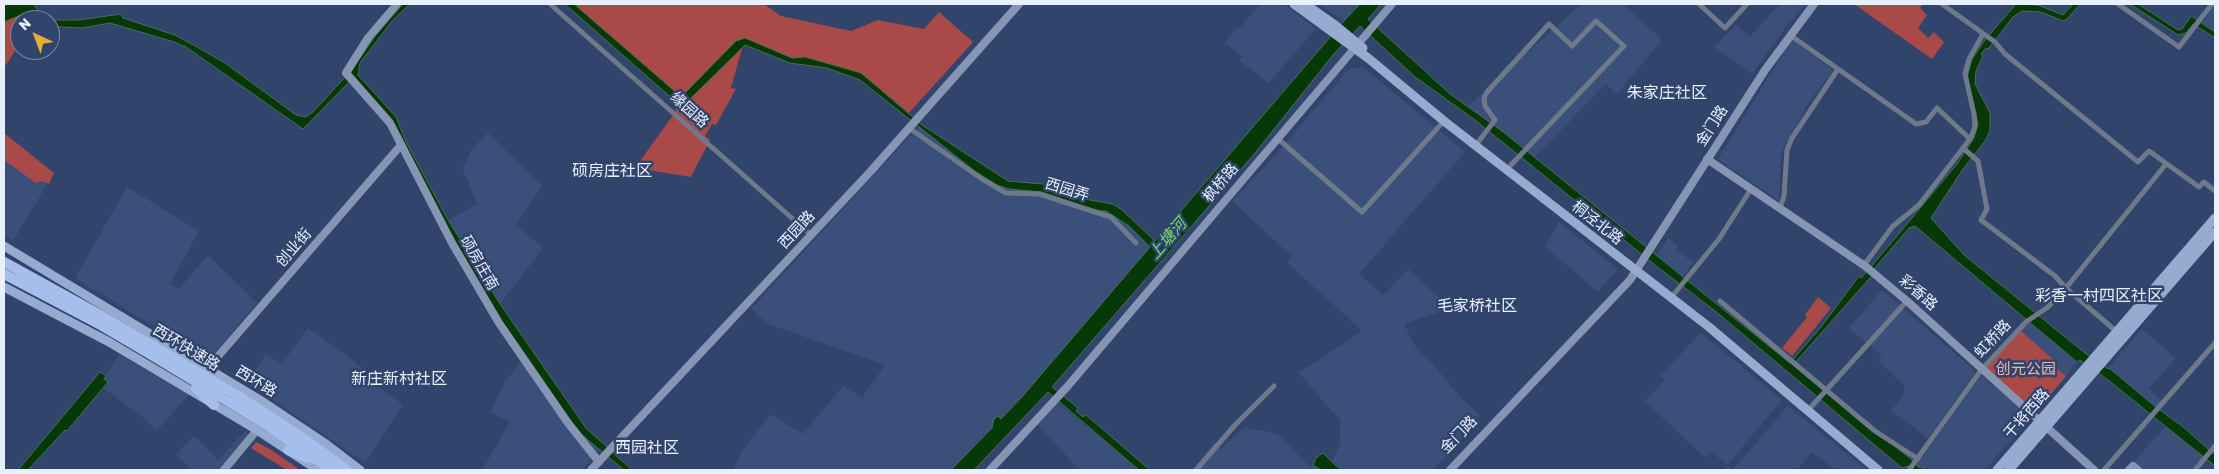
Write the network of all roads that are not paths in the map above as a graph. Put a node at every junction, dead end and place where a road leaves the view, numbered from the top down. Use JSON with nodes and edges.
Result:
{"nodes":[{"id":1,"x":397,"y":4,"type":"edge"},
{"id":2,"x":550,"y":4,"type":"edge"},
{"id":3,"x":1019,"y":4,"type":"edge"},
{"id":4,"x":1294,"y":4,"type":"edge"},
{"id":5,"x":1305,"y":4,"type":"edge"},
{"id":6,"x":1392,"y":4,"type":"edge"},
{"id":7,"x":1698,"y":4,"type":"edge"},
{"id":8,"x":1747,"y":4,"type":"edge"},
{"id":9,"x":1814,"y":4,"type":"edge"},
{"id":10,"x":1942,"y":4,"type":"edge"},
{"id":11,"x":2118,"y":4,"type":"edge"},
{"id":12,"x":2212,"y":4,"type":"edge"},
{"id":13,"x":1333,"y":27,"type":"junction"},
{"id":14,"x":1984,"y":34,"type":"junction"},
{"id":15,"x":1790,"y":35,"type":"junction"},
{"id":16,"x":1358,"y":43,"type":"junction"},
{"id":17,"x":1838,"y":69,"type":"junction"},
{"id":18,"x":1444,"y":121,"type":"junction"},
{"id":19,"x":914,"y":123,"type":"junction"},
{"id":20,"x":1277,"y":138,"type":"junction"},
{"id":21,"x":1970,"y":139,"type":"junction"},
{"id":22,"x":1477,"y":143,"type":"junction"},
{"id":23,"x":401,"y":145,"type":"junction"},
{"id":24,"x":1964,"y":150,"type":"junction"},
{"id":25,"x":1706,"y":159,"type":"junction"},
{"id":26,"x":2166,"y":164,"type":"junction"},
{"id":27,"x":1510,"y":166,"type":"junction"},
{"id":28,"x":1752,"y":189,"type":"junction"},
{"id":29,"x":2215,"y":191,"type":"edge"},
{"id":30,"x":1780,"y":208,"type":"junction"},
{"id":31,"x":2215,"y":218,"type":"edge"},
{"id":32,"x":2215,"y":232,"type":"edge"},
{"id":33,"x":811,"y":235,"type":"junction"},
{"id":34,"x":1136,"y":243,"type":"dead end"},
{"id":35,"x":4,"y":246,"type":"edge"},
{"id":36,"x":4,"y":261,"type":"edge"},
{"id":37,"x":1864,"y":265,"type":"junction"},
{"id":38,"x":1638,"y":267,"type":"junction"},
{"id":39,"x":46,"y":272,"type":"junction"},
{"id":40,"x":9,"y":274,"type":"edge"},
{"id":41,"x":4,"y":287,"type":"edge"},
{"id":42,"x":2066,"y":288,"type":"junction"},
{"id":43,"x":1674,"y":294,"type":"junction"},
{"id":44,"x":30,"y":301,"type":"junction"},
{"id":45,"x":1720,"y":301,"type":"dead end"},
{"id":46,"x":1907,"y":301,"type":"junction"},
{"id":47,"x":100,"y":320,"type":"junction"},
{"id":48,"x":2117,"y":332,"type":"junction"},
{"id":49,"x":2215,"y":343,"type":"edge"},
{"id":50,"x":207,"y":369,"type":"junction"},
{"id":51,"x":1982,"y":369,"type":"junction"},
{"id":52,"x":194,"y":370,"type":"junction"},
{"id":53,"x":179,"y":372,"type":"junction"},
{"id":54,"x":230,"y":382,"type":"junction"},
{"id":55,"x":1274,"y":386,"type":"dead end"},
{"id":56,"x":1825,"y":390,"type":"junction"},
{"id":57,"x":214,"y":404,"type":"junction"},
{"id":58,"x":1811,"y":407,"type":"junction"},
{"id":59,"x":2043,"y":424,"type":"junction"},
{"id":60,"x":303,"y":428,"type":"junction"},
{"id":61,"x":257,"y":430,"type":"junction"},
{"id":62,"x":2214,"y":448,"type":"edge"},
{"id":63,"x":288,"y":450,"type":"joint"},
{"id":64,"x":599,"y":462,"type":"junction"},
{"id":65,"x":322,"y":463,"type":"edge"},
{"id":66,"x":1913,"y":465,"type":"edge"},
{"id":67,"x":224,"y":470,"type":"edge"},
{"id":68,"x":332,"y":470,"type":"edge"},
{"id":69,"x":347,"y":470,"type":"edge"},
{"id":70,"x":360,"y":470,"type":"edge"},
{"id":71,"x":591,"y":470,"type":"edge"},
{"id":72,"x":990,"y":470,"type":"edge"},
{"id":73,"x":1196,"y":470,"type":"edge"},
{"id":74,"x":1444,"y":470,"type":"edge"},
{"id":75,"x":1450,"y":470,"type":"edge"},
{"id":76,"x":1878,"y":470,"type":"edge"},
{"id":77,"x":1886,"y":470,"type":"edge"},
{"id":78,"x":1997,"y":470,"type":"edge"},
{"id":79,"x":2009,"y":470,"type":"edge"},
{"id":80,"x":2094,"y":470,"type":"edge"},
{"id":81,"x":2104,"y":470,"type":"edge"},
{"id":82,"x":2129,"y":470,"type":"edge"},
{"id":83,"x":2138,"y":470,"type":"edge"},
{"id":84,"x":2195,"y":470,"type":"edge"}],
"edges":[{"from":1,"to":23,"type":"main road","name":"硕房庄南"},
{"from":2,"to":33,"type":"street","name":"缘园路"},
{"from":3,"to":19,"type":"main road","name":"西园路"},
{"from":4,"to":13,"type":"main road","name":"桐泾北路"},
{"from":5,"to":13,"type":"main road","name":"桐泾北路"},
{"from":6,"to":16,"type":"main road","name":"枫桥路"},
{"from":7,"to":8,"type":"street"},
{"from":9,"to":15,"type":"main road","name":"金门路"},
{"from":10,"to":14,"type":"street"},
{"from":11,"to":12,"type":"street"},
{"from":13,"to":16,"type":"main road","name":"桐泾北路"},
{"from":14,"to":21,"type":"street"},
{"from":14,"to":26,"type":"street"},
{"from":15,"to":17,"type":"street"},
{"from":15,"to":25,"type":"main road","name":"金门路"},
{"from":16,"to":18,"type":"main road","name":"桐泾北路"},
{"from":16,"to":20,"type":"main road","name":"枫桥路"},
{"from":16,"to":22,"type":"main road","name":"桐泾北路"},
{"from":17,"to":21,"type":"street"},
{"from":17,"to":30,"type":"street"},
{"from":18,"to":20,"type":"street"},
{"from":18,"to":22,"type":"main road","name":"桐泾北路"},
{"from":19,"to":33,"type":"main road","name":"西园路"},
{"from":19,"to":34,"type":"street","name":"西园弄"},
{"from":20,"to":72,"type":"main road","name":"枫桥路"},
{"from":21,"to":24,"type":"street"},
{"from":22,"to":27,"type":"main road","name":"桐泾北路"},
{"from":22,"to":27,"type":"street"},
{"from":22,"to":38,"type":"main road","name":"桐泾北路"},
{"from":23,"to":50,"type":"main road","name":"创业街"},
{"from":23,"to":64,"type":"main road","name":"硕房庄南"},
{"from":24,"to":37,"type":"street"},
{"from":24,"to":42,"type":"street"},
{"from":25,"to":28,"type":"main road","name":"彩香路"},
{"from":25,"to":38,"type":"main road","name":"金门路"},
{"from":26,"to":29,"type":"street"},
{"from":26,"to":42,"type":"street","name":"虹桥路"},
{"from":27,"to":38,"type":"main road","name":"桐泾北路"},
{"from":28,"to":30,"type":"main road","name":"彩香路"},
{"from":28,"to":43,"type":"street"},
{"from":30,"to":37,"type":"main road","name":"彩香路"},
{"from":31,"to":48,"type":"main road","name":"干将西路"},
{"from":32,"to":59,"type":"main road","name":"干将西路"},
{"from":33,"to":64,"type":"main road","name":"西园路"},
{"from":35,"to":39,"type":"main road","name":"西环路"},
{"from":36,"to":40,"type":"highway","name":"西环快速路"},
{"from":37,"to":46,"type":"main road","name":"彩香路"},
{"from":38,"to":43,"type":"main road","name":"桐泾北路"},
{"from":38,"to":74,"type":"main road","name":"金门路"},
{"from":38,"to":75,"type":"main road","name":"金门路"},
{"from":38,"to":76,"type":"main road","name":"桐泾北路"},
{"from":39,"to":44,"type":"main road"},
{"from":39,"to":50,"type":"main road","name":"西环路"},
{"from":40,"to":47,"type":"highway","name":"西环快速路"},
{"from":41,"to":44,"type":"main road"},
{"from":42,"to":48,"type":"street"},
{"from":42,"to":51,"type":"street","name":"虹桥路"},
{"from":43,"to":58,"type":"main road","name":"桐泾北路"},
{"from":44,"to":57,"type":"main road"},
{"from":45,"to":56,"type":"street"},
{"from":46,"to":51,"type":"main road","name":"彩香路"},
{"from":46,"to":56,"type":"street"},
{"from":47,"to":52,"type":"highway","name":"西环快速路"},
{"from":47,"to":53,"type":"highway","name":"西环快速路"},
{"from":48,"to":59,"type":"main road","name":"干将西路"},
{"from":49,"to":81,"type":"street"},
{"from":50,"to":54,"type":"main road","name":"西环路"},
{"from":51,"to":59,"type":"main road","name":"彩香路"},
{"from":51,"to":66,"type":"street","name":"虹桥路"},
{"from":52,"to":54,"type":"highway"},
{"from":52,"to":65,"type":"highway","name":"西环快速路"},
{"from":53,"to":57,"type":"highway"},
{"from":53,"to":65,"type":"highway","name":"西环快速路"},
{"from":54,"to":60,"type":"main road","name":"西环路"},
{"from":55,"to":73,"type":"street"},
{"from":56,"to":58,"type":"street"},
{"from":56,"to":66,"type":"street"},
{"from":57,"to":61,"type":"main road"},
{"from":58,"to":77,"type":"main road","name":"桐泾北路"},
{"from":59,"to":78,"type":"main road","name":"干将西路"},
{"from":59,"to":79,"type":"main road","name":"干将西路"},
{"from":59,"to":80,"type":"main road","name":"彩香路"},
{"from":60,"to":65,"type":"highway"},
{"from":60,"to":70,"type":"main road","name":"西环路"},
{"from":61,"to":63,"type":"main road"},
{"from":61,"to":67,"type":"main road"},
{"from":62,"to":84,"type":"street"},
{"from":63,"to":65,"type":"highway"},
{"from":64,"to":71,"type":"main road","name":"西园路"},
{"from":65,"to":68,"type":"highway","name":"西环快速路"},
{"from":65,"to":69,"type":"highway","name":"西环快速路"},
{"from":82,"to":83,"type":"main road"}]}
